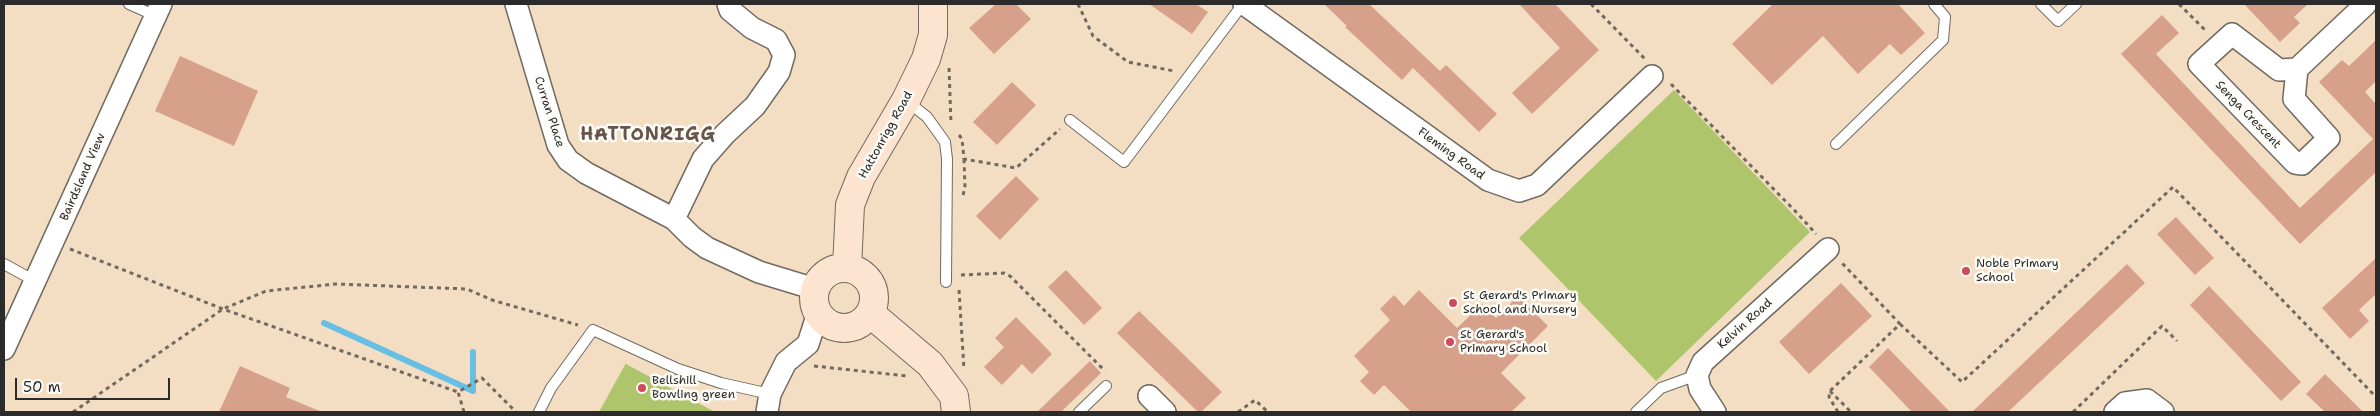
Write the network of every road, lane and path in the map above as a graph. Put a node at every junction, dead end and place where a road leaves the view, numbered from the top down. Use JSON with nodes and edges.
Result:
{"nodes":[{"id":1,"x":129,"y":4,"type":"edge"},
{"id":2,"x":516,"y":4,"type":"edge"},
{"id":3,"x":728,"y":4,"type":"edge"},
{"id":4,"x":933,"y":4,"type":"edge"},
{"id":5,"x":1078,"y":4,"type":"edge"},
{"id":6,"x":1243,"y":4,"type":"edge"},
{"id":7,"x":1591,"y":4,"type":"edge"},
{"id":8,"x":1934,"y":4,"type":"edge"},
{"id":9,"x":2041,"y":4,"type":"edge"},
{"id":10,"x":2076,"y":4,"type":"edge"},
{"id":11,"x":2179,"y":4,"type":"edge"},
{"id":12,"x":2366,"y":4,"type":"edge"},
{"id":13,"x":159,"y":10,"type":"edge"},
{"id":14,"x":2220,"y":45,"type":"junction"},
{"id":15,"x":949,"y":59,"type":"dead end"},
{"id":16,"x":2297,"y":69,"type":"junction"},
{"id":17,"x":1656,"y":73,"type":"junction"},
{"id":18,"x":1190,"y":74,"type":"junction"},
{"id":19,"x":906,"y":100,"type":"junction"},
{"id":20,"x":1070,"y":120,"type":"joint"},
{"id":21,"x":1836,"y":144,"type":"dead end"},
{"id":22,"x":674,"y":219,"type":"junction"},
{"id":23,"x":54,"y":242,"type":"junction"},
{"id":24,"x":1828,"y":249,"type":"junction"},
{"id":25,"x":4,"y":264,"type":"edge"},
{"id":26,"x":847,"y":268,"type":"junction"},
{"id":27,"x":946,"y":279,"type":"joint"},
{"id":28,"x":35,"y":281,"type":"junction"},
{"id":29,"x":816,"y":301,"type":"junction"},
{"id":30,"x":223,"y":309,"type":"junction"},
{"id":31,"x":871,"y":314,"type":"junction"},
{"id":32,"x":1900,"y":324,"type":"junction"},
{"id":33,"x":593,"y":330,"type":"junction"},
{"id":34,"x":2178,"y":341,"type":"dead end"},
{"id":35,"x":4,"y":349,"type":"edge"},
{"id":36,"x":786,"y":362,"type":"junction"},
{"id":37,"x":1697,"y":375,"type":"junction"},
{"id":38,"x":941,"y":379,"type":"junction"},
{"id":39,"x":1106,"y":386,"type":"joint"},
{"id":40,"x":1830,"y":391,"type":"junction"},
{"id":41,"x":458,"y":392,"type":"junction"},
{"id":42,"x":1149,"y":396,"type":"dead end"},
{"id":43,"x":2376,"y":397,"type":"edge"},
{"id":44,"x":769,"y":403,"type":"edge"},
{"id":45,"x":73,"y":412,"type":"edge"},
{"id":46,"x":464,"y":412,"type":"edge"},
{"id":47,"x":516,"y":412,"type":"edge"},
{"id":48,"x":539,"y":412,"type":"edge"},
{"id":49,"x":956,"y":412,"type":"edge"},
{"id":50,"x":1079,"y":412,"type":"edge"},
{"id":51,"x":1165,"y":412,"type":"edge"},
{"id":52,"x":1238,"y":412,"type":"edge"},
{"id":53,"x":1268,"y":412,"type":"edge"},
{"id":54,"x":1636,"y":412,"type":"edge"},
{"id":55,"x":1714,"y":412,"type":"edge"},
{"id":56,"x":1838,"y":412,"type":"edge"},
{"id":57,"x":1850,"y":412,"type":"edge"},
{"id":58,"x":2072,"y":412,"type":"edge"},
{"id":59,"x":2115,"y":412,"type":"edge"},
{"id":60,"x":2163,"y":412,"type":"edge"}],
"edges":[{"from":1,"to":13,"type":"lane"},
{"from":2,"to":22,"type":"street","name":"Curran Place"},
{"from":3,"to":22,"type":"street"},
{"from":4,"to":19,"type":"street","name":"Hattonrigg Road"},
{"from":5,"to":18,"type":"path"},
{"from":6,"to":17,"type":"street","name":"Fleming Road"},
{"from":6,"to":18,"type":"lane"},
{"from":7,"to":17,"type":"path"},
{"from":8,"to":21,"type":"lane"},
{"from":9,"to":10,"type":"lane"},
{"from":11,"to":14,"type":"path"},
{"from":12,"to":16,"type":"street"},
{"from":13,"to":23,"type":"street","name":"Bairdsland View"},
{"from":14,"to":16,"type":"street","name":"Senga Crescent"},
{"from":14,"to":16,"type":"street","name":"Senga Crescent"},
{"from":15,"to":20,"type":"path"},
{"from":17,"to":24,"type":"path"},
{"from":18,"to":20,"type":"lane"},
{"from":19,"to":26,"type":"street","name":"Hattonrigg Road"},
{"from":19,"to":27,"type":"lane"},
{"from":22,"to":29,"type":"street","name":"Curran Place"},
{"from":23,"to":28,"type":"street","name":"Bairdsland View"},
{"from":23,"to":30,"type":"path"},
{"from":24,"to":32,"type":"path"},
{"from":24,"to":37,"type":"street","name":"Kelvin Road"},
{"from":25,"to":28,"type":"lane"},
{"from":26,"to":29,"type":"street"},
{"from":26,"to":31,"type":"street"},
{"from":27,"to":39,"type":"path"},
{"from":28,"to":35,"type":"street","name":"Bairdsland View"},
{"from":29,"to":31,"type":"street"},
{"from":29,"to":36,"type":"street"},
{"from":30,"to":33,"type":"path"},
{"from":30,"to":41,"type":"path"},
{"from":30,"to":45,"type":"path"},
{"from":31,"to":38,"type":"street"},
{"from":32,"to":40,"type":"path"},
{"from":32,"to":43,"type":"path"},
{"from":33,"to":44,"type":"lane"},
{"from":33,"to":48,"type":"lane"},
{"from":34,"to":58,"type":"path"},
{"from":36,"to":38,"type":"path"},
{"from":36,"to":44,"type":"street"},
{"from":37,"to":54,"type":"lane"},
{"from":37,"to":55,"type":"street"},
{"from":38,"to":49,"type":"street"},
{"from":39,"to":50,"type":"lane"},
{"from":40,"to":56,"type":"path"},
{"from":40,"to":57,"type":"path"},
{"from":41,"to":46,"type":"path"},
{"from":41,"to":47,"type":"path"},
{"from":42,"to":51,"type":"street"},
{"from":52,"to":53,"type":"path"},
{"from":59,"to":60,"type":"street"}]}
